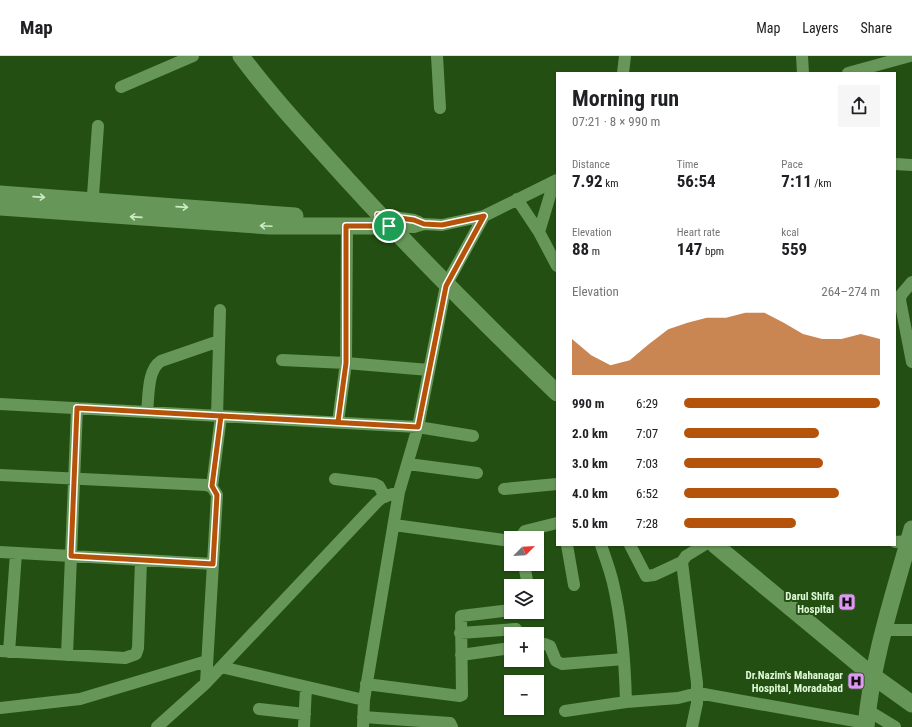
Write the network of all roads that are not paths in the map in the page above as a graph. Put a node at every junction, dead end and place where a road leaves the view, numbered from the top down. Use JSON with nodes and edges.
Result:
{"nodes":[{"id":1,"x":193,"y":56,"type":"edge"},
{"id":2,"x":241,"y":56,"type":"edge"},
{"id":3,"x":437,"y":56,"type":"edge"},
{"id":4,"x":625,"y":56,"type":"edge"},
{"id":5,"x":802,"y":56,"type":"edge"},
{"id":6,"x":904,"y":57,"type":"edge"},
{"id":7,"x":254,"y":64,"type":"edge"},
{"id":8,"x":862,"y":71,"type":"edge"},
{"id":9,"x":623,"y":72,"type":"edge"},
{"id":10,"x":803,"y":72,"type":"edge"},
{"id":11,"x":121,"y":87,"type":"dead end"},
{"id":12,"x":440,"y":108,"type":"dead end"},
{"id":13,"x":98,"y":126,"type":"dead end"},
{"id":14,"x":896,"y":164,"type":"edge"},
{"id":15,"x":912,"y":165,"type":"edge"},
{"id":16,"x":555,"y":181,"type":"edge"},
{"id":17,"x":0,"y":194,"type":"edge"},
{"id":18,"x":517,"y":200,"type":"junction"},
{"id":19,"x":0,"y":206,"type":"edge"},
{"id":20,"x":92,"y":208,"type":"junction"},
{"id":21,"x":484,"y":216,"type":"junction"},
{"id":22,"x":384,"y":221,"type":"junction"},
{"id":23,"x":346,"y":226,"type":"junction"},
{"id":24,"x":541,"y":237,"type":"junction"},
{"id":25,"x":556,"y":244,"type":"edge"},
{"id":26,"x":556,"y":264,"type":"edge"},
{"id":27,"x":912,"y":282,"type":"edge"},
{"id":28,"x":446,"y":286,"type":"junction"},
{"id":29,"x":897,"y":300,"type":"edge"},
{"id":30,"x":220,"y":310,"type":"dead end"},
{"id":31,"x":219,"y":341,"type":"junction"},
{"id":32,"x":282,"y":360,"type":"dead end"},
{"id":33,"x":912,"y":362,"type":"edge"},
{"id":34,"x":346,"y":363,"type":"junction"},
{"id":35,"x":429,"y":370,"type":"junction"},
{"id":36,"x":556,"y":392,"type":"edge"},
{"id":37,"x":0,"y":404,"type":"edge"},
{"id":38,"x":77,"y":408,"type":"junction"},
{"id":39,"x":147,"y":412,"type":"junction"},
{"id":40,"x":219,"y":416,"type":"junction"},
{"id":41,"x":338,"y":422,"type":"junction"},
{"id":42,"x":418,"y":427,"type":"junction"},
{"id":43,"x":473,"y":436,"type":"dead end"},
{"id":44,"x":408,"y":464,"type":"junction"},
{"id":45,"x":477,"y":473,"type":"dead end"},
{"id":46,"x":0,"y":475,"type":"edge"},
{"id":47,"x":74,"y":479,"type":"junction"},
{"id":48,"x":335,"y":479,"type":"dead end"},
{"id":49,"x":556,"y":484,"type":"edge"},
{"id":50,"x":212,"y":486,"type":"junction"},
{"id":51,"x":504,"y":488,"type":"dead end"},
{"id":52,"x":399,"y":492,"type":"junction"},
{"id":53,"x":385,"y":497,"type":"junction"},
{"id":54,"x":556,"y":523,"type":"edge"},
{"id":55,"x":394,"y":525,"type":"junction"},
{"id":56,"x":525,"y":531,"type":"edge"},
{"id":57,"x":905,"y":537,"type":"edge"},
{"id":58,"x":504,"y":540,"type":"edge"},
{"id":59,"x":567,"y":546,"type":"edge"},
{"id":60,"x":601,"y":546,"type":"edge"},
{"id":61,"x":631,"y":546,"type":"edge"},
{"id":62,"x":714,"y":546,"type":"edge"},
{"id":63,"x":0,"y":552,"type":"edge"},
{"id":64,"x":16,"y":553,"type":"junction"},
{"id":65,"x":71,"y":556,"type":"junction"},
{"id":66,"x":141,"y":560,"type":"junction"},
{"id":67,"x":682,"y":562,"type":"junction"},
{"id":68,"x":213,"y":564,"type":"junction"},
{"id":69,"x":574,"y":584,"type":"dead end"},
{"id":70,"x":504,"y":611,"type":"edge"},
{"id":71,"x":504,"y":630,"type":"edge"},
{"id":72,"x":883,"y":630,"type":"junction"},
{"id":73,"x":912,"y":630,"type":"edge"},
{"id":74,"x":460,"y":633,"type":"junction"},
{"id":75,"x":544,"y":644,"type":"edge"},
{"id":76,"x":504,"y":649,"type":"edge"},
{"id":77,"x":4,"y":652,"type":"edge"},
{"id":78,"x":67,"y":655,"type":"junction"},
{"id":79,"x":461,"y":655,"type":"junction"},
{"id":80,"x":624,"y":659,"type":"junction"},
{"id":81,"x":207,"y":661,"type":"junction"},
{"id":82,"x":221,"y":667,"type":"junction"},
{"id":83,"x":873,"y":676,"type":"junction"},
{"id":84,"x":206,"y":683,"type":"junction"},
{"id":85,"x":366,"y":684,"type":"junction"},
{"id":86,"x":306,"y":687,"type":"junction"},
{"id":87,"x":698,"y":693,"type":"junction"},
{"id":88,"x":364,"y":700,"type":"junction"},
{"id":89,"x":626,"y":702,"type":"junction"},
{"id":90,"x":912,"y":704,"type":"edge"},
{"id":91,"x":0,"y":708,"type":"edge"},
{"id":92,"x":259,"y":709,"type":"dead end"},
{"id":93,"x":565,"y":711,"type":"dead end"},
{"id":94,"x":305,"y":714,"type":"junction"},
{"id":95,"x":866,"y":720,"type":"edge"},
{"id":96,"x":363,"y":722,"type":"edge"},
{"id":97,"x":157,"y":727,"type":"edge"},
{"id":98,"x":304,"y":727,"type":"edge"},
{"id":99,"x":452,"y":727,"type":"edge"},
{"id":100,"x":692,"y":727,"type":"edge"},
{"id":101,"x":895,"y":727,"type":"edge"}],
"edges":[{"from":1,"to":11,"type":"street"},
{"from":2,"to":7,"type":"main road"},
{"from":3,"to":12,"type":"street"},
{"from":4,"to":9,"type":"street"},
{"from":5,"to":10,"type":"street"},
{"from":6,"to":8,"type":"street"},
{"from":7,"to":22,"type":"main road"},
{"from":13,"to":20,"type":"street"},
{"from":14,"to":15,"type":"street"},
{"from":16,"to":18,"type":"street"},
{"from":16,"to":24,"type":"street"},
{"from":17,"to":20,"type":"main road","one_way":true},
{"from":18,"to":21,"type":"street"},
{"from":18,"to":24,"type":"street"},
{"from":19,"to":20,"type":"main road"},
{"from":20,"to":22,"type":"main road","one_way":true},
{"from":23,"to":20,"type":"main road","one_way":true},
{"from":21,"to":22,"type":"street"},
{"from":21,"to":28,"type":"street"},
{"from":22,"to":23,"type":"main road"},
{"from":22,"to":28,"type":"main road"},
{"from":23,"to":34,"type":"street"},
{"from":24,"to":25,"type":"street"},
{"from":24,"to":26,"type":"street"},
{"from":27,"to":29,"type":"street"},
{"from":28,"to":35,"type":"street"},
{"from":28,"to":36,"type":"main road"},
{"from":29,"to":33,"type":"street"},
{"from":30,"to":31,"type":"street"},
{"from":31,"to":39,"type":"street"},
{"from":31,"to":40,"type":"street"},
{"from":32,"to":34,"type":"street"},
{"from":34,"to":35,"type":"street"},
{"from":34,"to":41,"type":"street"},
{"from":35,"to":42,"type":"street"},
{"from":37,"to":38,"type":"street"},
{"from":38,"to":39,"type":"street"},
{"from":38,"to":47,"type":"street"},
{"from":39,"to":40,"type":"street"},
{"from":40,"to":41,"type":"street"},
{"from":40,"to":50,"type":"street"},
{"from":41,"to":42,"type":"street"},
{"from":42,"to":43,"type":"street"},
{"from":42,"to":44,"type":"street"},
{"from":44,"to":45,"type":"street"},
{"from":44,"to":52,"type":"street"},
{"from":46,"to":47,"type":"street"},
{"from":47,"to":50,"type":"street"},
{"from":47,"to":65,"type":"street"},
{"from":48,"to":53,"type":"street"},
{"from":49,"to":51,"type":"street"},
{"from":50,"to":68,"type":"street"},
{"from":52,"to":53,"type":"street"},
{"from":52,"to":55,"type":"street"},
{"from":53,"to":82,"type":"street"},
{"from":54,"to":56,"type":"street"},
{"from":55,"to":58,"type":"street"},
{"from":55,"to":85,"type":"street"},
{"from":57,"to":72,"type":"main road"},
{"from":59,"to":69,"type":"street"},
{"from":60,"to":80,"type":"street"},
{"from":61,"to":67,"type":"street"},
{"from":62,"to":67,"type":"street"},
{"from":62,"to":83,"type":"main road"},
{"from":63,"to":64,"type":"street"},
{"from":64,"to":65,"type":"street"},
{"from":64,"to":77,"type":"street"},
{"from":65,"to":66,"type":"street"},
{"from":65,"to":78,"type":"street"},
{"from":66,"to":68,"type":"street"},
{"from":66,"to":78,"type":"street"},
{"from":67,"to":87,"type":"street"},
{"from":68,"to":81,"type":"street"},
{"from":70,"to":74,"type":"street"},
{"from":71,"to":74,"type":"street"},
{"from":72,"to":73,"type":"street"},
{"from":72,"to":83,"type":"main road"},
{"from":74,"to":79,"type":"street"},
{"from":75,"to":80,"type":"street"},
{"from":76,"to":79,"type":"street"},
{"from":77,"to":78,"type":"street"},
{"from":79,"to":85,"type":"street"},
{"from":80,"to":89,"type":"street"},
{"from":81,"to":84,"type":"street"},
{"from":81,"to":91,"type":"street"},
{"from":82,"to":84,"type":"street"},
{"from":82,"to":86,"type":"street"},
{"from":83,"to":90,"type":"main road"},
{"from":83,"to":95,"type":"main road"},
{"from":84,"to":97,"type":"street"},
{"from":85,"to":88,"type":"street"},
{"from":86,"to":88,"type":"street"},
{"from":86,"to":94,"type":"street"},
{"from":87,"to":89,"type":"street"},
{"from":87,"to":95,"type":"street"},
{"from":87,"to":100,"type":"street"},
{"from":88,"to":96,"type":"street"},
{"from":89,"to":93,"type":"street"},
{"from":92,"to":94,"type":"street"},
{"from":94,"to":98,"type":"street"},
{"from":95,"to":101,"type":"street"},
{"from":96,"to":99,"type":"street"}]}
